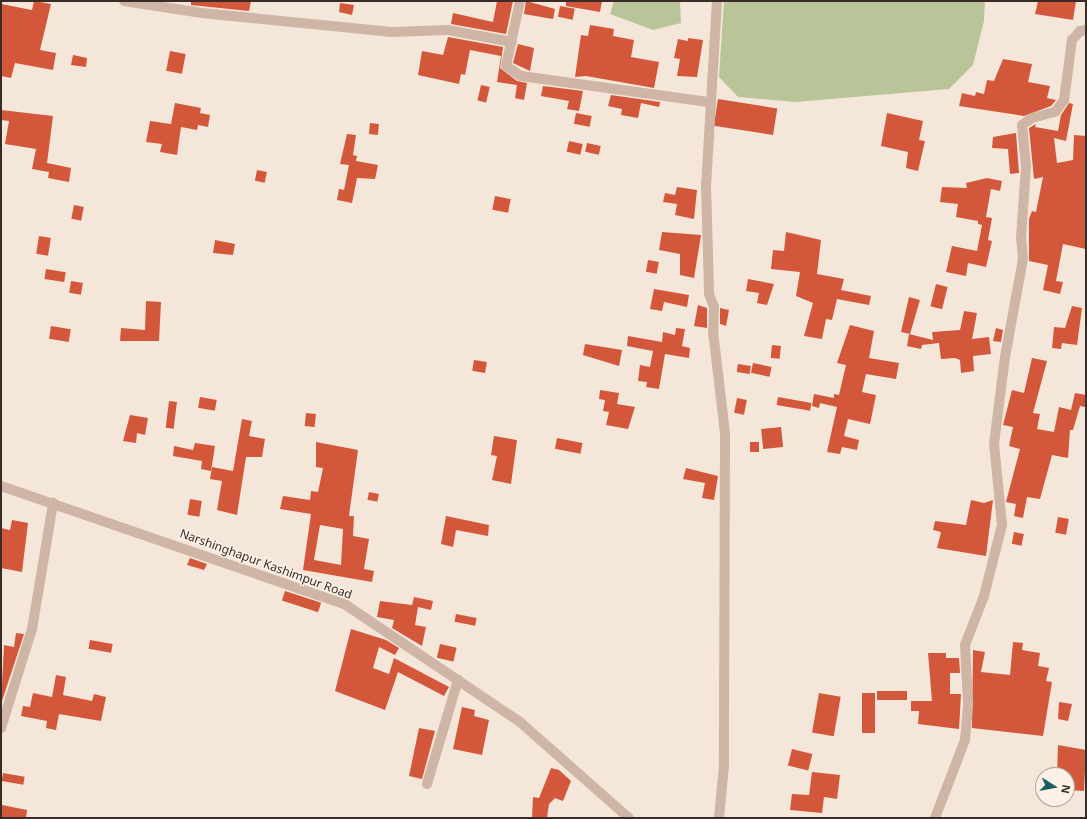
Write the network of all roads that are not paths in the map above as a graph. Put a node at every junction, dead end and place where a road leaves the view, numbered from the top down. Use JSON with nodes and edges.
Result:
{"nodes":[{"id":1,"x":124,"y":1,"type":"edge"},
{"id":2,"x":520,"y":1,"type":"edge"},
{"id":3,"x":717,"y":1,"type":"edge"},
{"id":4,"x":1086,"y":30,"type":"edge"},
{"id":5,"x":512,"y":42,"type":"junction"},
{"id":6,"x":708,"y":102,"type":"junction"},
{"id":7,"x":1,"y":486,"type":"edge"},
{"id":8,"x":53,"y":503,"type":"junction"},
{"id":9,"x":458,"y":680,"type":"junction"},
{"id":10,"x":1,"y":728,"type":"edge"},
{"id":11,"x":427,"y":784,"type":"dead end"},
{"id":12,"x":629,"y":818,"type":"edge"},
{"id":13,"x":719,"y":818,"type":"edge"},
{"id":14,"x":935,"y":818,"type":"edge"}],
"edges":[{"from":1,"to":5,"type":"street"},
{"from":2,"to":5,"type":"street"},
{"from":3,"to":6,"type":"street"},
{"from":4,"to":14,"type":"street"},
{"from":5,"to":6,"type":"street"},
{"from":6,"to":13,"type":"street"},
{"from":7,"to":8,"type":"street","name":"Narshinghapur Kashimpur Road"},
{"from":8,"to":9,"type":"street","name":"Narshinghapur Kashimpur Road"},
{"from":8,"to":10,"type":"street"},
{"from":9,"to":11,"type":"street"},
{"from":9,"to":12,"type":"street","name":"Narshinghapur Kashimpur Road"}]}
